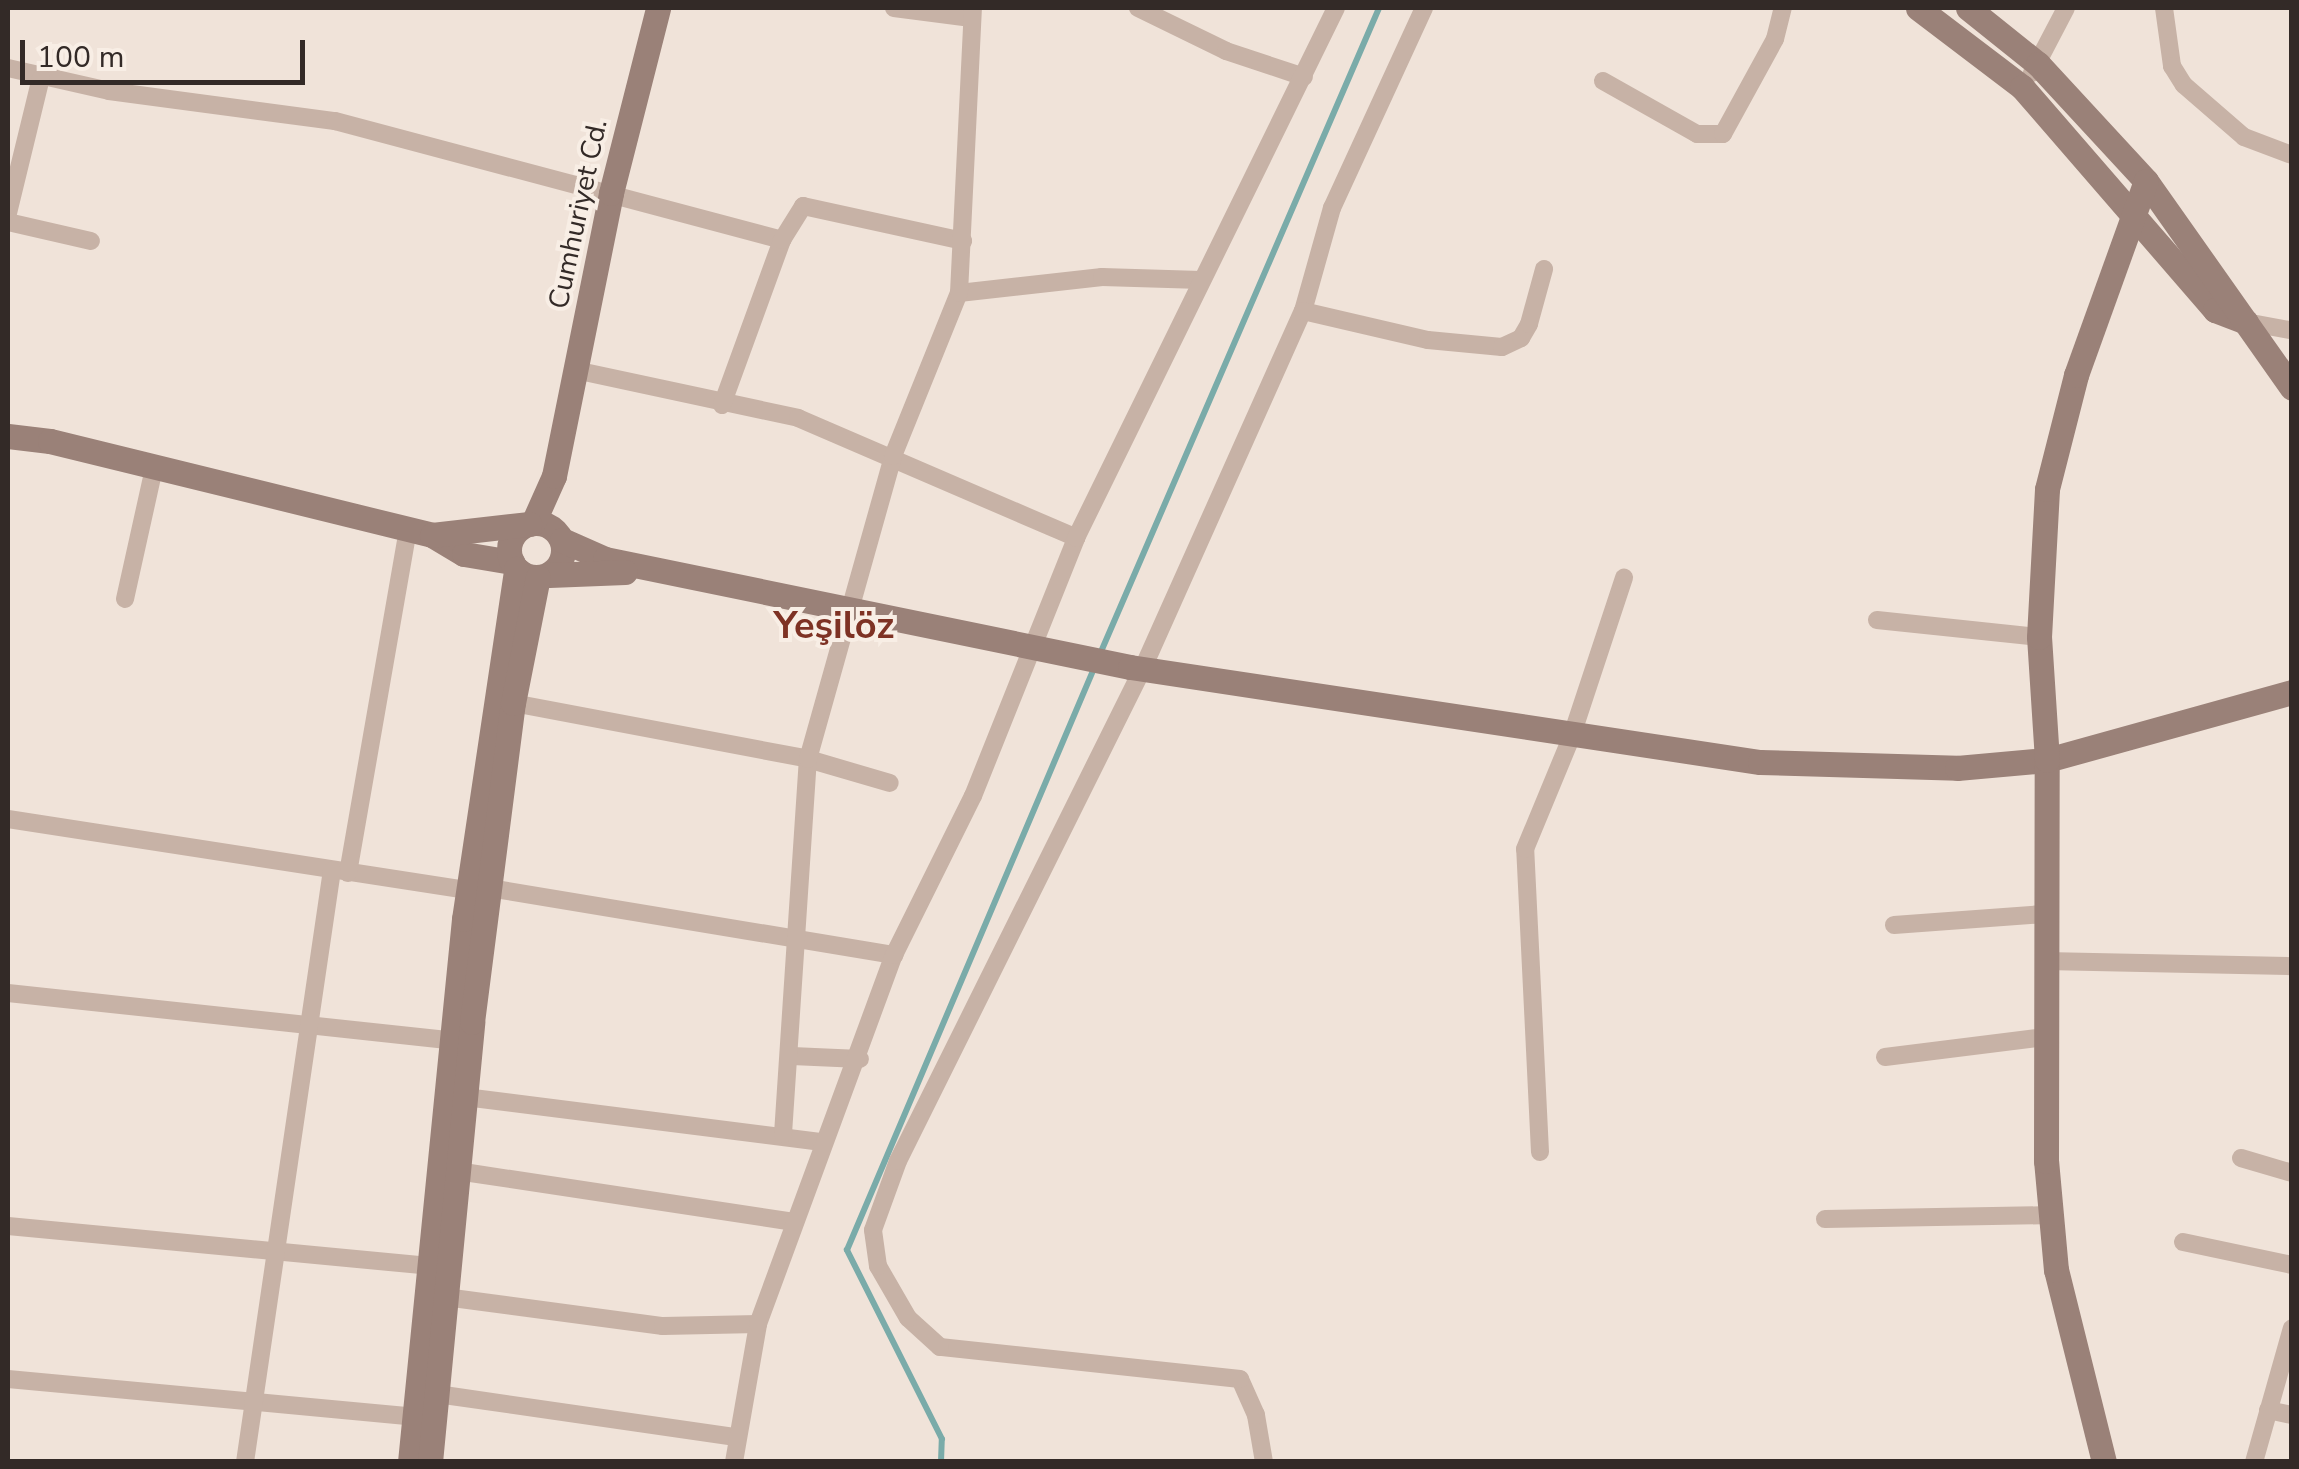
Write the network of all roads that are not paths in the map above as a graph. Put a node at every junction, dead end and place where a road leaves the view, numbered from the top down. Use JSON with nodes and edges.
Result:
{"nodes":[{"id":1,"x":658,"y":8,"type":"edge"},
{"id":2,"x":894,"y":8,"type":"edge"},
{"id":3,"x":1138,"y":8,"type":"edge"},
{"id":4,"x":1336,"y":8,"type":"edge"},
{"id":5,"x":1424,"y":8,"type":"edge"},
{"id":6,"x":1783,"y":8,"type":"edge"},
{"id":7,"x":1918,"y":8,"type":"edge"},
{"id":8,"x":1968,"y":8,"type":"edge"},
{"id":9,"x":2066,"y":8,"type":"edge"},
{"id":10,"x":2164,"y":8,"type":"edge"},
{"id":11,"x":972,"y":13,"type":"edge"},
{"id":12,"x":2038,"y":64,"type":"junction"},
{"id":13,"x":8,"y":68,"type":"edge"},
{"id":14,"x":41,"y":78,"type":"junction"},
{"id":15,"x":1304,"y":78,"type":"junction"},
{"id":16,"x":1604,"y":82,"type":"dead end"},
{"id":17,"x":2022,"y":86,"type":"junction"},
{"id":18,"x":2292,"y":155,"type":"edge"},
{"id":19,"x":2146,"y":181,"type":"junction"},
{"id":20,"x":610,"y":193,"type":"junction"},
{"id":21,"x":2134,"y":210,"type":"junction"},
{"id":22,"x":8,"y":212,"type":"edge"},
{"id":23,"x":8,"y":222,"type":"edge"},
{"id":24,"x":782,"y":240,"type":"junction"},
{"id":25,"x":91,"y":241,"type":"dead end"},
{"id":26,"x":963,"y":242,"type":"junction"},
{"id":27,"x":1544,"y":270,"type":"dead end"},
{"id":28,"x":1201,"y":280,"type":"junction"},
{"id":29,"x":959,"y":294,"type":"junction"},
{"id":30,"x":1303,"y":310,"type":"junction"},
{"id":31,"x":2246,"y":322,"type":"junction"},
{"id":32,"x":2291,"y":329,"type":"edge"},
{"id":33,"x":576,"y":370,"type":"junction"},
{"id":34,"x":2292,"y":388,"type":"edge"},
{"id":35,"x":722,"y":405,"type":"junction"},
{"id":36,"x":561,"y":434,"type":"junction"},
{"id":37,"x":8,"y":436,"type":"edge"},
{"id":38,"x":893,"y":456,"type":"junction"},
{"id":39,"x":154,"y":468,"type":"junction"},
{"id":40,"x":531,"y":523,"type":"junction"},
{"id":41,"x":420,"y":532,"type":"junction"},
{"id":42,"x":560,"y":537,"type":"junction"},
{"id":43,"x":1076,"y":538,"type":"junction"},
{"id":44,"x":639,"y":566,"type":"junction"},
{"id":45,"x":529,"y":571,"type":"junction"},
{"id":46,"x":1624,"y":578,"type":"dead end"},
{"id":47,"x":125,"y":599,"type":"dead end"},
{"id":48,"x":848,"y":606,"type":"junction"},
{"id":49,"x":1878,"y":620,"type":"dead end"},
{"id":50,"x":2039,"y":637,"type":"junction"},
{"id":51,"x":1031,"y":645,"type":"junction"},
{"id":52,"x":1137,"y":668,"type":"junction"},
{"id":53,"x":2292,"y":692,"type":"edge"},
{"id":54,"x":513,"y":703,"type":"junction"},
{"id":55,"x":1571,"y":738,"type":"junction"},
{"id":56,"x":808,"y":759,"type":"junction"},
{"id":57,"x":2046,"y":760,"type":"junction"},
{"id":58,"x":890,"y":783,"type":"dead end"},
{"id":59,"x":8,"y":819,"type":"edge"},
{"id":60,"x":340,"y":872,"type":"junction"},
{"id":61,"x":479,"y":889,"type":"junction"},
{"id":62,"x":2044,"y":914,"type":"junction"},
{"id":63,"x":1894,"y":925,"type":"dead end"},
{"id":64,"x":792,"y":936,"type":"junction"},
{"id":65,"x":894,"y":956,"type":"junction"},
{"id":66,"x":2044,"y":960,"type":"junction"},
{"id":67,"x":2292,"y":966,"type":"edge"},
{"id":68,"x":8,"y":993,"type":"edge"},
{"id":69,"x":304,"y":1024,"type":"junction"},
{"id":70,"x":2045,"y":1037,"type":"junction"},
{"id":71,"x":450,"y":1040,"type":"junction"},
{"id":72,"x":792,"y":1056,"type":"junction"},
{"id":73,"x":1885,"y":1057,"type":"dead end"},
{"id":74,"x":860,"y":1059,"type":"junction"},
{"id":75,"x":465,"y":1097,"type":"junction"},
{"id":76,"x":784,"y":1134,"type":"junction"},
{"id":77,"x":822,"y":1142,"type":"junction"},
{"id":78,"x":1540,"y":1152,"type":"dead end"},
{"id":79,"x":2240,"y":1158,"type":"dead end"},
{"id":80,"x":458,"y":1171,"type":"junction"},
{"id":81,"x":2292,"y":1174,"type":"edge"},
{"id":82,"x":2051,"y":1215,"type":"junction"},
{"id":83,"x":1825,"y":1220,"type":"dead end"},
{"id":84,"x":794,"y":1222,"type":"junction"},
{"id":85,"x":8,"y":1226,"type":"edge"},
{"id":86,"x":2183,"y":1242,"type":"dead end"},
{"id":87,"x":276,"y":1254,"type":"junction"},
{"id":88,"x":2292,"y":1265,"type":"edge"},
{"id":89,"x":438,"y":1267,"type":"junction"},
{"id":90,"x":445,"y":1297,"type":"junction"},
{"id":91,"x":758,"y":1324,"type":"junction"},
{"id":92,"x":2292,"y":1328,"type":"edge"},
{"id":93,"x":8,"y":1379,"type":"edge"},
{"id":94,"x":248,"y":1402,"type":"junction"},
{"id":95,"x":428,"y":1410,"type":"junction"},
{"id":96,"x":2268,"y":1410,"type":"junction"},
{"id":97,"x":2292,"y":1415,"type":"edge"},
{"id":98,"x":736,"y":1438,"type":"junction"},
{"id":99,"x":245,"y":1462,"type":"edge"},
{"id":100,"x":410,"y":1462,"type":"edge"},
{"id":101,"x":430,"y":1462,"type":"edge"},
{"id":102,"x":734,"y":1462,"type":"edge"},
{"id":103,"x":1264,"y":1462,"type":"edge"},
{"id":104,"x":2104,"y":1462,"type":"edge"},
{"id":105,"x":2254,"y":1462,"type":"edge"}],
"edges":[{"from":1,"to":20,"type":"street","name":"Cumhuriyet Cd."},
{"from":2,"to":11,"type":"street"},
{"from":3,"to":15,"type":"street"},
{"from":4,"to":15,"type":"street"},
{"from":5,"to":30,"type":"street"},
{"from":6,"to":16,"type":"street"},
{"from":7,"to":17,"type":"street"},
{"from":8,"to":12,"type":"street"},
{"from":9,"to":12,"type":"street"},
{"from":10,"to":18,"type":"street"},
{"from":11,"to":26,"type":"street"},
{"from":12,"to":17,"type":"street"},
{"from":12,"to":19,"type":"street"},
{"from":13,"to":14,"type":"street"},
{"from":14,"to":20,"type":"street"},
{"from":14,"to":22,"type":"street"},
{"from":15,"to":28,"type":"street"},
{"from":17,"to":21,"type":"street"},
{"from":19,"to":21,"type":"street"},
{"from":19,"to":31,"type":"street"},
{"from":20,"to":24,"type":"street"},
{"from":20,"to":33,"type":"street","name":"Cumhuriyet Cd."},
{"from":21,"to":31,"type":"street"},
{"from":21,"to":50,"type":"street"},
{"from":23,"to":25,"type":"street"},
{"from":24,"to":26,"type":"street"},
{"from":24,"to":35,"type":"street"},
{"from":26,"to":29,"type":"street"},
{"from":27,"to":30,"type":"street"},
{"from":28,"to":29,"type":"street"},
{"from":28,"to":43,"type":"street"},
{"from":29,"to":38,"type":"street"},
{"from":30,"to":52,"type":"street"},
{"from":31,"to":32,"type":"street"},
{"from":31,"to":34,"type":"street"},
{"from":33,"to":35,"type":"street"},
{"from":33,"to":36,"type":"street","name":"Cumhuriyet Cd."},
{"from":35,"to":38,"type":"street"},
{"from":36,"to":40,"type":"street"},
{"from":36,"to":42,"type":"street"},
{"from":37,"to":39,"type":"street"},
{"from":38,"to":43,"type":"street"},
{"from":38,"to":48,"type":"street"},
{"from":39,"to":41,"type":"street"},
{"from":39,"to":47,"type":"street"},
{"from":40,"to":41,"type":"street"},
{"from":40,"to":42,"type":"street"},
{"from":40,"to":45,"type":"street"},
{"from":41,"to":45,"type":"street"},
{"from":41,"to":60,"type":"street"},
{"from":42,"to":44,"type":"street"},
{"from":42,"to":45,"type":"street"},
{"from":43,"to":51,"type":"street"},
{"from":44,"to":45,"type":"street"},
{"from":44,"to":48,"type":"street"},
{"from":45,"to":54,"type":"street"},
{"from":45,"to":61,"type":"street"},
{"from":46,"to":55,"type":"street"},
{"from":48,"to":51,"type":"street"},
{"from":48,"to":56,"type":"street"},
{"from":49,"to":50,"type":"street"},
{"from":50,"to":57,"type":"street"},
{"from":51,"to":52,"type":"street"},
{"from":51,"to":65,"type":"street"},
{"from":52,"to":55,"type":"street"},
{"from":52,"to":103,"type":"street"},
{"from":53,"to":57,"type":"street"},
{"from":54,"to":56,"type":"street"},
{"from":54,"to":61,"type":"street"},
{"from":55,"to":57,"type":"street"},
{"from":55,"to":78,"type":"street"},
{"from":56,"to":58,"type":"street"},
{"from":56,"to":64,"type":"street"},
{"from":57,"to":62,"type":"street"},
{"from":59,"to":60,"type":"street"},
{"from":60,"to":61,"type":"street"},
{"from":60,"to":69,"type":"street"},
{"from":61,"to":64,"type":"street"},
{"from":61,"to":71,"type":"street"},
{"from":61,"to":75,"type":"street"},
{"from":62,"to":63,"type":"street"},
{"from":62,"to":66,"type":"street"},
{"from":64,"to":65,"type":"street"},
{"from":64,"to":72,"type":"street"},
{"from":65,"to":74,"type":"street"},
{"from":66,"to":67,"type":"street"},
{"from":66,"to":70,"type":"street"},
{"from":68,"to":69,"type":"street"},
{"from":69,"to":71,"type":"street"},
{"from":69,"to":87,"type":"street"},
{"from":70,"to":73,"type":"street"},
{"from":70,"to":82,"type":"street"},
{"from":71,"to":89,"type":"street"},
{"from":72,"to":74,"type":"street"},
{"from":72,"to":76,"type":"street"},
{"from":74,"to":77,"type":"street"},
{"from":75,"to":76,"type":"street"},
{"from":75,"to":80,"type":"street"},
{"from":76,"to":77,"type":"street"},
{"from":77,"to":84,"type":"street"},
{"from":79,"to":81,"type":"street"},
{"from":80,"to":84,"type":"street"},
{"from":80,"to":89,"type":"street"},
{"from":82,"to":83,"type":"street"},
{"from":82,"to":104,"type":"street"},
{"from":84,"to":91,"type":"street"},
{"from":85,"to":87,"type":"street"},
{"from":86,"to":88,"type":"street"},
{"from":87,"to":89,"type":"street"},
{"from":87,"to":94,"type":"street"},
{"from":89,"to":90,"type":"street"},
{"from":89,"to":95,"type":"street"},
{"from":90,"to":91,"type":"street"},
{"from":90,"to":95,"type":"street"},
{"from":91,"to":98,"type":"street"},
{"from":92,"to":96,"type":"street"},
{"from":93,"to":94,"type":"street"},
{"from":94,"to":95,"type":"street"},
{"from":94,"to":99,"type":"street"},
{"from":95,"to":98,"type":"street"},
{"from":95,"to":100,"type":"street"},
{"from":95,"to":101,"type":"street"},
{"from":96,"to":97,"type":"street"},
{"from":96,"to":105,"type":"street"},
{"from":98,"to":102,"type":"street"}]}
